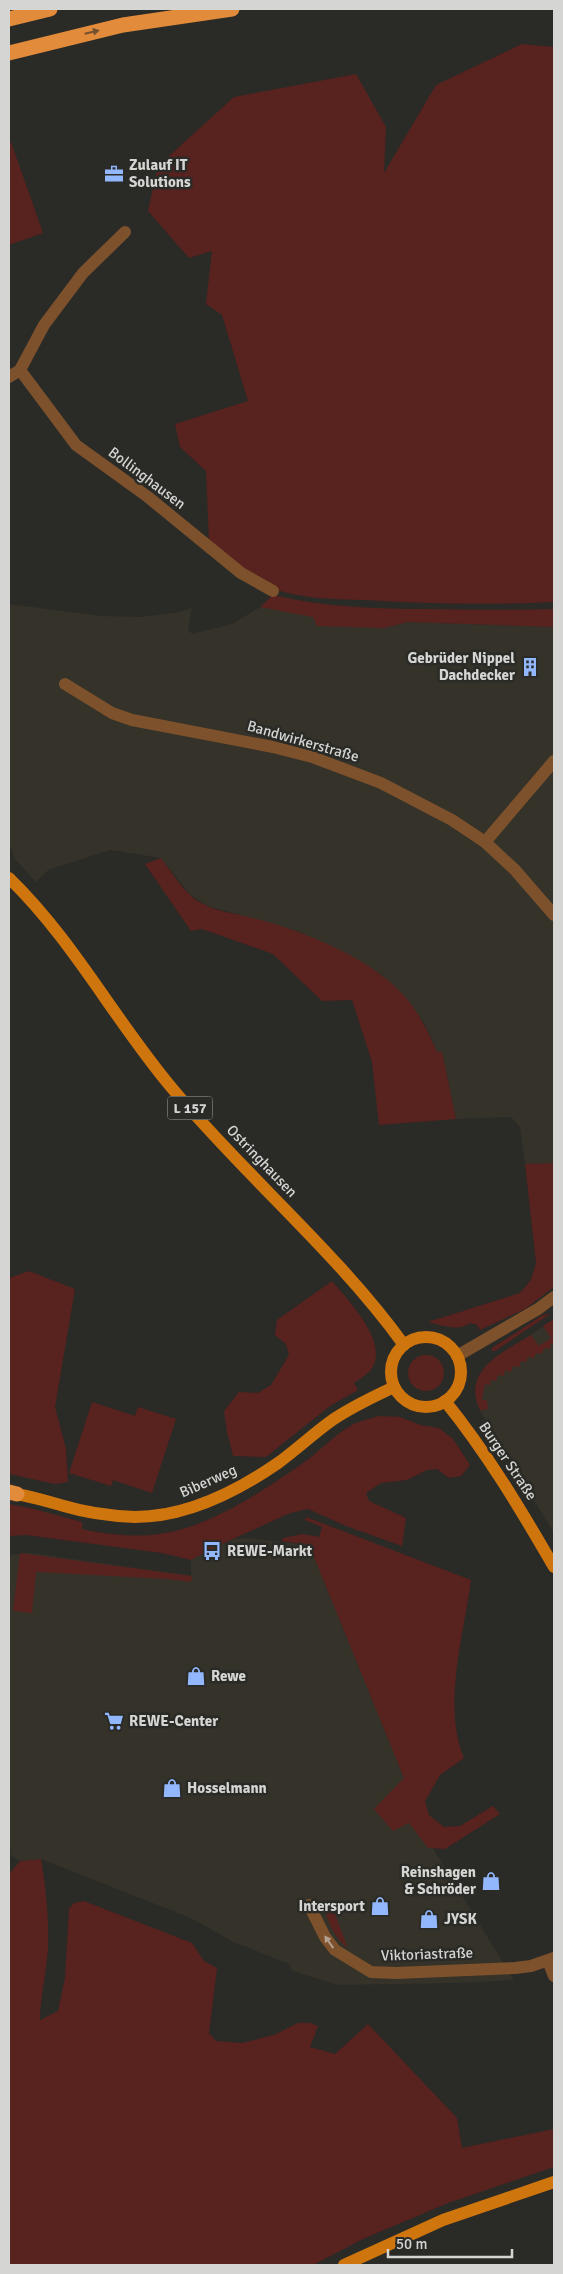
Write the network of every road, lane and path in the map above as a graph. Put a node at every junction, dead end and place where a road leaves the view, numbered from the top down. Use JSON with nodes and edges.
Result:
{"nodes":[{"id":1,"x":50,"y":9,"type":"edge"},
{"id":2,"x":232,"y":9,"type":"edge"},
{"id":3,"x":9,"y":19,"type":"edge"},
{"id":4,"x":9,"y":53,"type":"edge"},
{"id":5,"x":125,"y":232,"type":"dead end"},
{"id":6,"x":20,"y":370,"type":"junction"},
{"id":7,"x":9,"y":377,"type":"edge"},
{"id":8,"x":273,"y":591,"type":"dead end"},
{"id":9,"x":65,"y":684,"type":"dead end"},
{"id":10,"x":554,"y":761,"type":"edge"},
{"id":11,"x":485,"y":842,"type":"junction"},
{"id":12,"x":10,"y":883,"type":"edge"},
{"id":13,"x":554,"y":915,"type":"edge"},
{"id":14,"x":554,"y":1297,"type":"edge"},
{"id":15,"x":404,"y":1345,"type":"junction"},
{"id":16,"x":457,"y":1356,"type":"junction"},
{"id":17,"x":394,"y":1387,"type":"junction"},
{"id":18,"x":445,"y":1401,"type":"junction"},
{"id":19,"x":11,"y":1493,"type":"edge"},
{"id":20,"x":554,"y":1568,"type":"edge"},
{"id":21,"x":309,"y":1905,"type":"dead end"},
{"id":22,"x":551,"y":1960,"type":"edge"},
{"id":23,"x":554,"y":1976,"type":"edge"},
{"id":24,"x":554,"y":2182,"type":"edge"},
{"id":25,"x":344,"y":2265,"type":"edge"}],
"edges":[{"from":1,"to":3,"type":"highway"},
{"from":4,"to":2,"type":"highway","one_way":true},
{"from":5,"to":6,"type":"street"},
{"from":6,"to":7,"type":"street"},
{"from":6,"to":8,"type":"street","name":"Bollinghausen"},
{"from":9,"to":11,"type":"street","name":"Bandwirkerstraße"},
{"from":10,"to":11,"type":"street"},
{"from":11,"to":13,"type":"street","name":"Bandwirkerstraße"},
{"from":12,"to":15,"type":"main road","name":"Ostringhausen","number":"L 157"},
{"from":14,"to":16,"type":"street"},
{"from":15,"to":16,"type":"main road"},
{"from":15,"to":17,"type":"main road"},
{"from":16,"to":18,"type":"main road"},
{"from":17,"to":18,"type":"main road"},
{"from":17,"to":19,"type":"main road","name":"Biberweg"},
{"from":18,"to":20,"type":"main road","name":"Burger Straße"},
{"from":22,"to":21,"type":"street","name":"Viktoriastraße","one_way":true},
{"from":22,"to":23,"type":"street","name":"Viktoriastraße"},
{"from":24,"to":25,"type":"main road"}]}
